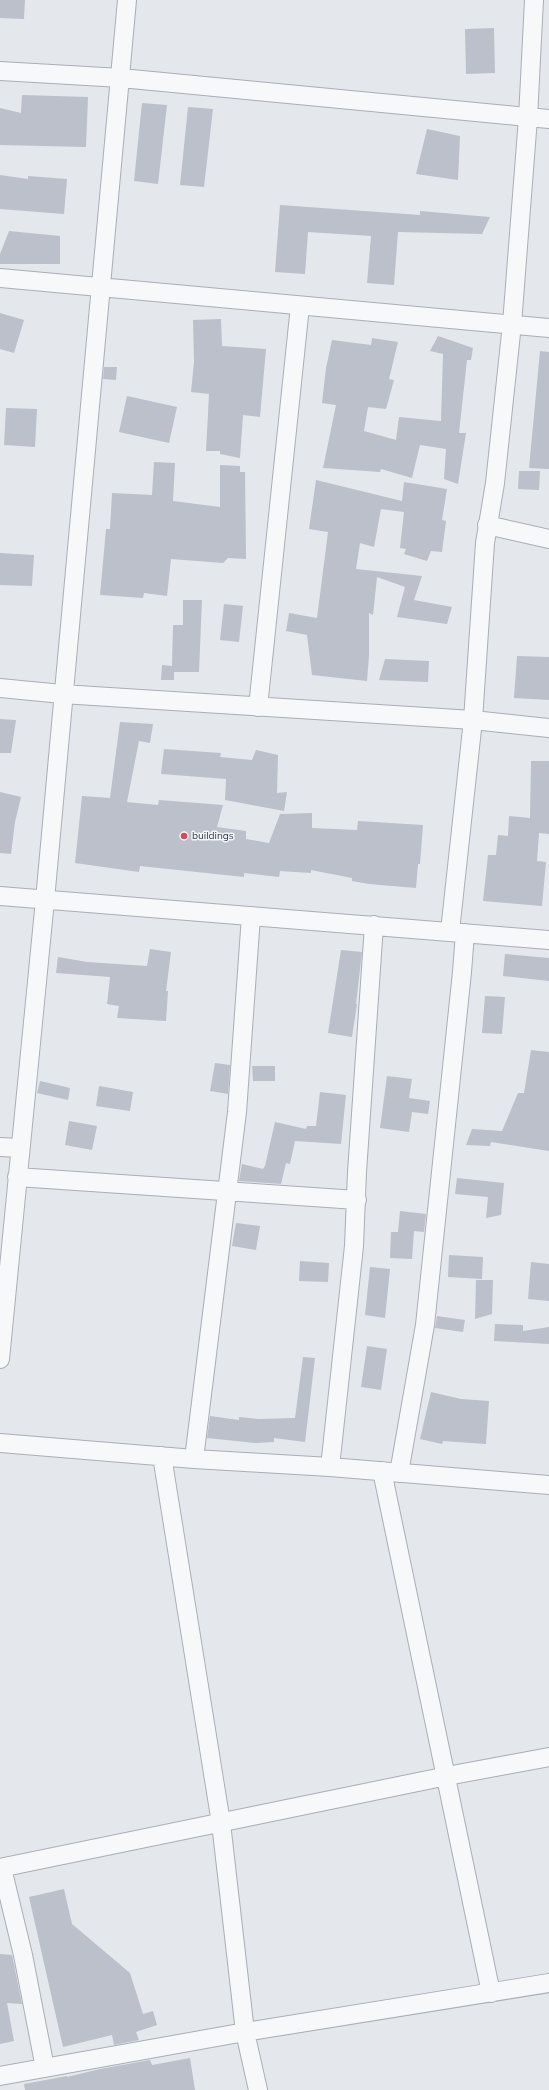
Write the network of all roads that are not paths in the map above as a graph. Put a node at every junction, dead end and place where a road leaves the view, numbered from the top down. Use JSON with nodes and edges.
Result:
{"nodes":[{"id":1,"x":127,"y":0,"type":"edge"},
{"id":2,"x":534,"y":0,"type":"edge"},
{"id":3,"x":0,"y":71,"type":"edge"},
{"id":4,"x":121,"y":78,"type":"junction"},
{"id":5,"x":528,"y":118,"type":"junction"},
{"id":6,"x":549,"y":120,"type":"edge"},
{"id":7,"x":0,"y":278,"type":"edge"},
{"id":8,"x":101,"y":288,"type":"junction"},
{"id":9,"x":300,"y":306,"type":"junction"},
{"id":10,"x":512,"y":324,"type":"junction"},
{"id":11,"x":549,"y":328,"type":"edge"},
{"id":12,"x":487,"y":525,"type":"junction"},
{"id":13,"x":549,"y":539,"type":"edge"},
{"id":14,"x":0,"y":688,"type":"edge"},
{"id":15,"x":62,"y":694,"type":"junction"},
{"id":16,"x":258,"y":707,"type":"junction"},
{"id":17,"x":473,"y":720,"type":"junction"},
{"id":18,"x":549,"y":728,"type":"edge"},
{"id":19,"x":0,"y":896,"type":"edge"},
{"id":20,"x":45,"y":900,"type":"junction"},
{"id":21,"x":251,"y":916,"type":"junction"},
{"id":22,"x":374,"y":925,"type":"junction"},
{"id":23,"x":458,"y":932,"type":"junction"},
{"id":24,"x":549,"y":940,"type":"edge"},
{"id":25,"x":0,"y":1146,"type":"edge"},
{"id":26,"x":20,"y":1148,"type":"junction"},
{"id":27,"x":17,"y":1177,"type":"junction"},
{"id":28,"x":229,"y":1191,"type":"junction"},
{"id":29,"x":356,"y":1200,"type":"junction"},
{"id":30,"x":0,"y":1359,"type":"edge"},
{"id":31,"x":0,"y":1443,"type":"edge"},
{"id":32,"x":162,"y":1456,"type":"junction"},
{"id":33,"x":194,"y":1459,"type":"junction"},
{"id":34,"x":330,"y":1467,"type":"junction"},
{"id":35,"x":391,"y":1472,"type":"junction"},
{"id":36,"x":549,"y":1485,"type":"edge"},
{"id":37,"x":549,"y":1757,"type":"edge"},
{"id":38,"x":447,"y":1776,"type":"junction"},
{"id":39,"x":221,"y":1823,"type":"junction"},
{"id":40,"x":1,"y":1868,"type":"edge"},
{"id":41,"x":549,"y":1982,"type":"edge"},
{"id":42,"x":491,"y":1993,"type":"junction"},
{"id":43,"x":245,"y":2032,"type":"junction"},
{"id":44,"x":44,"y":2068,"type":"junction"},
{"id":45,"x":0,"y":2076,"type":"edge"},
{"id":46,"x":258,"y":2090,"type":"edge"}],
"edges":[{"from":1,"to":4,"type":"street"},
{"from":2,"to":5,"type":"street"},
{"from":3,"to":4,"type":"street"},
{"from":4,"to":5,"type":"street"},
{"from":4,"to":8,"type":"street"},
{"from":5,"to":6,"type":"street"},
{"from":5,"to":10,"type":"street"},
{"from":7,"to":8,"type":"street"},
{"from":8,"to":9,"type":"street"},
{"from":8,"to":15,"type":"street"},
{"from":9,"to":10,"type":"street"},
{"from":9,"to":16,"type":"street"},
{"from":10,"to":11,"type":"street"},
{"from":10,"to":12,"type":"street"},
{"from":12,"to":13,"type":"street"},
{"from":12,"to":17,"type":"street"},
{"from":14,"to":15,"type":"street"},
{"from":15,"to":16,"type":"street"},
{"from":15,"to":20,"type":"street"},
{"from":16,"to":17,"type":"street"},
{"from":17,"to":18,"type":"street"},
{"from":17,"to":23,"type":"street"},
{"from":19,"to":20,"type":"street"},
{"from":20,"to":21,"type":"street"},
{"from":20,"to":26,"type":"street"},
{"from":21,"to":22,"type":"street"},
{"from":21,"to":28,"type":"street"},
{"from":22,"to":23,"type":"street"},
{"from":22,"to":29,"type":"street"},
{"from":23,"to":24,"type":"street"},
{"from":23,"to":35,"type":"street"},
{"from":25,"to":26,"type":"street"},
{"from":26,"to":27,"type":"street"},
{"from":27,"to":28,"type":"street"},
{"from":27,"to":30,"type":"street"},
{"from":28,"to":29,"type":"street"},
{"from":28,"to":33,"type":"street"},
{"from":29,"to":34,"type":"street"},
{"from":31,"to":32,"type":"street"},
{"from":32,"to":33,"type":"street"},
{"from":32,"to":39,"type":"street"},
{"from":33,"to":34,"type":"street"},
{"from":34,"to":35,"type":"street"},
{"from":35,"to":36,"type":"street"},
{"from":35,"to":38,"type":"street"},
{"from":37,"to":38,"type":"street"},
{"from":38,"to":39,"type":"street"},
{"from":38,"to":42,"type":"street"},
{"from":39,"to":40,"type":"street"},
{"from":39,"to":43,"type":"street"},
{"from":40,"to":44,"type":"street"},
{"from":41,"to":42,"type":"street"},
{"from":42,"to":43,"type":"street"},
{"from":43,"to":44,"type":"street"},
{"from":43,"to":46,"type":"street"},
{"from":44,"to":45,"type":"street"}]}
